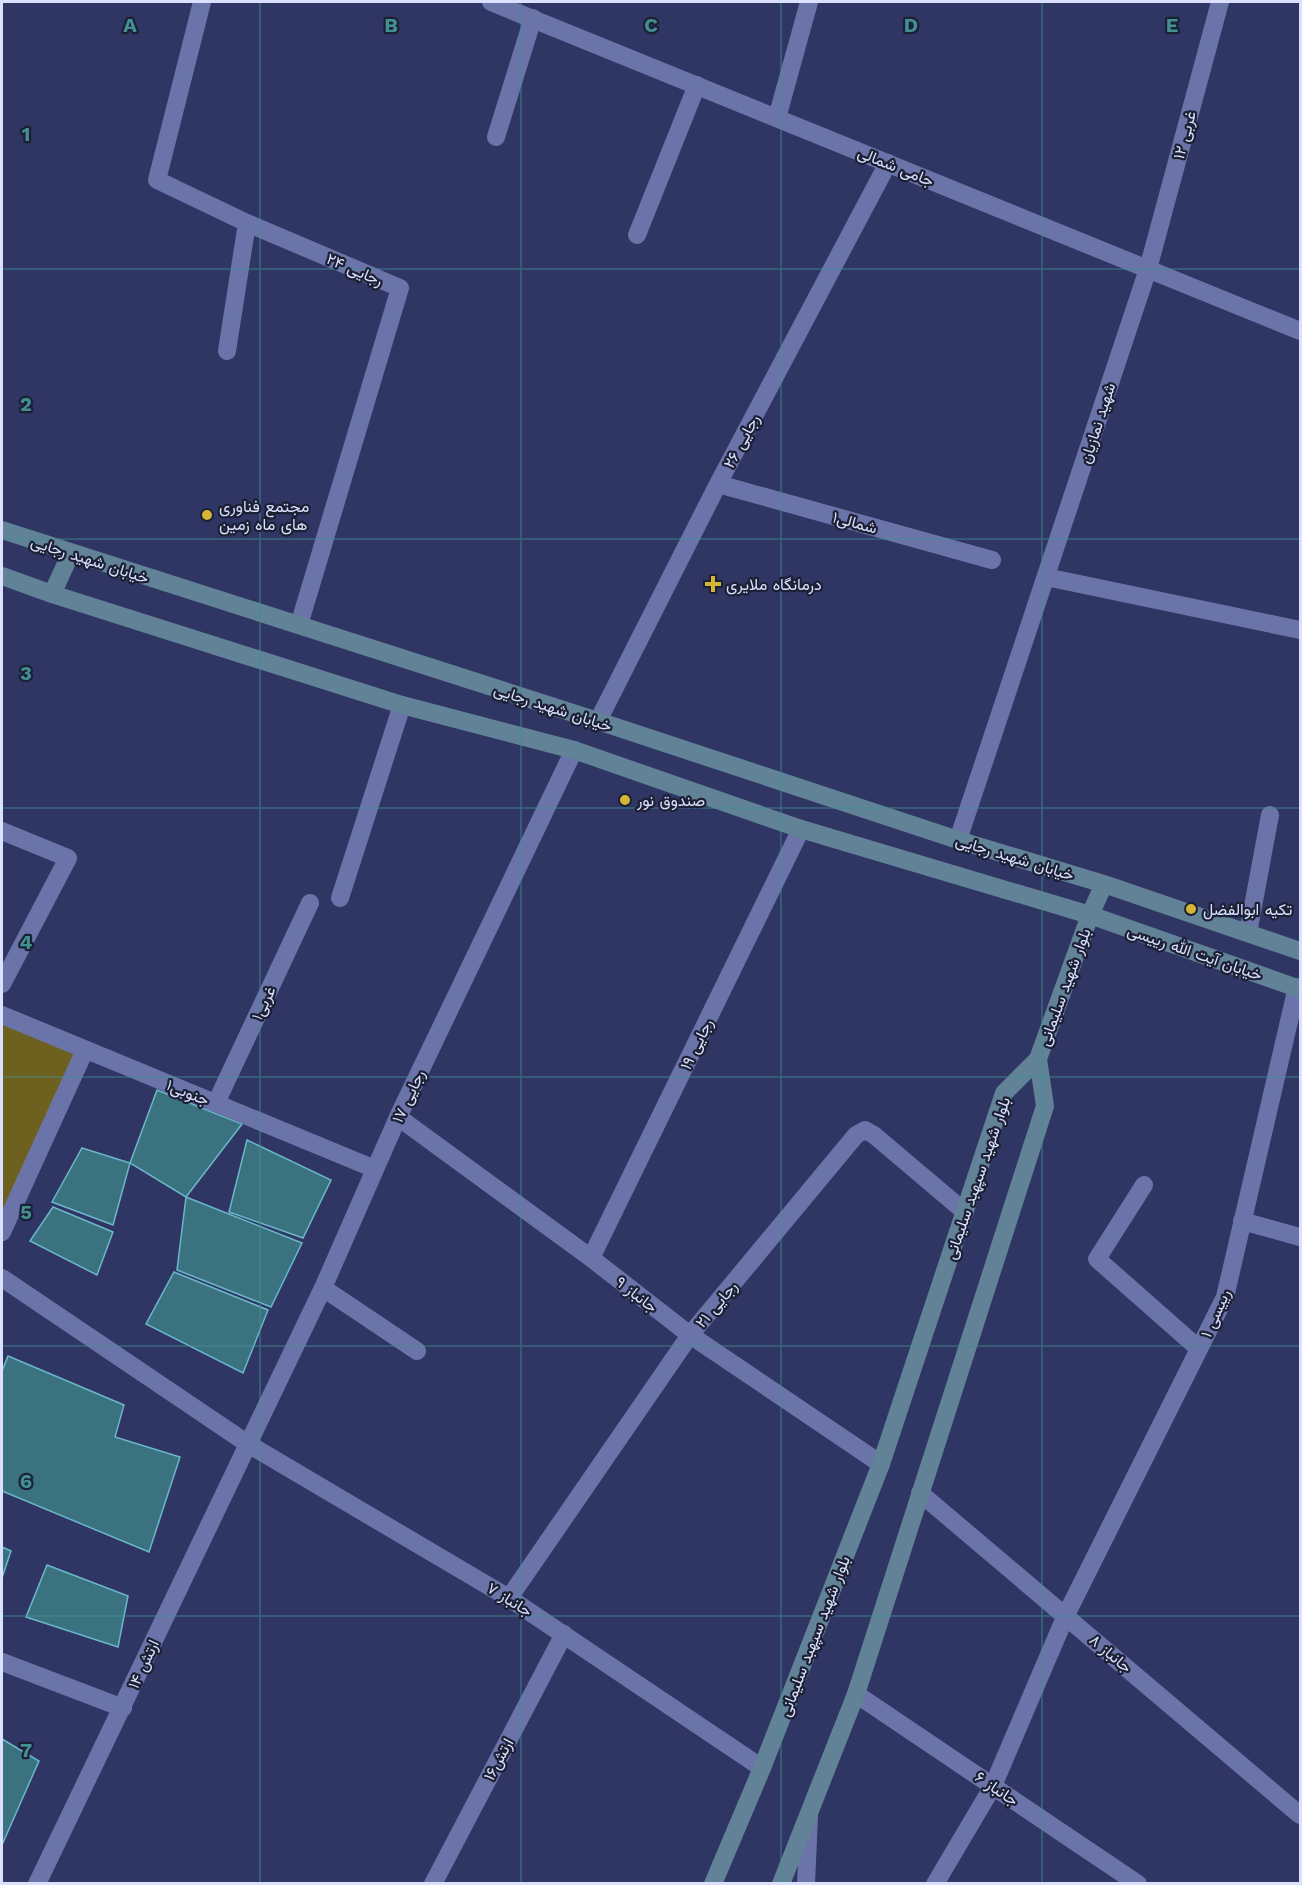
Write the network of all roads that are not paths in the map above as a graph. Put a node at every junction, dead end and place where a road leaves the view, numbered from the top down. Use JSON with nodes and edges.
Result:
{"nodes":[{"id":1,"x":202,"y":2,"type":"edge"},
{"id":2,"x":491,"y":2,"type":"edge"},
{"id":3,"x":809,"y":2,"type":"edge"},
{"id":4,"x":1220,"y":2,"type":"edge"},
{"id":5,"x":533,"y":18,"type":"junction"},
{"id":6,"x":697,"y":85,"type":"junction"},
{"id":7,"x":777,"y":118,"type":"junction"},
{"id":8,"x":496,"y":137,"type":"dead end"},
{"id":9,"x":888,"y":163,"type":"junction"},
{"id":10,"x":247,"y":223,"type":"junction"},
{"id":11,"x":637,"y":235,"type":"dead end"},
{"id":12,"x":1148,"y":269,"type":"junction"},
{"id":13,"x":1300,"y":331,"type":"edge"},
{"id":14,"x":227,"y":351,"type":"dead end"},
{"id":15,"x":718,"y":484,"type":"junction"},
{"id":16,"x":2,"y":530,"type":"edge"},
{"id":17,"x":71,"y":554,"type":"junction"},
{"id":18,"x":992,"y":560,"type":"dead end"},
{"id":19,"x":2,"y":576,"type":"edge"},
{"id":20,"x":1046,"y":578,"type":"junction"},
{"id":21,"x":52,"y":594,"type":"junction"},
{"id":22,"x":299,"y":625,"type":"junction"},
{"id":23,"x":1300,"y":630,"type":"edge"},
{"id":24,"x":402,"y":705,"type":"junction"},
{"id":25,"x":598,"y":722,"type":"junction"},
{"id":26,"x":574,"y":750,"type":"junction"},
{"id":27,"x":1270,"y":815,"type":"dead end"},
{"id":28,"x":801,"y":829,"type":"junction"},
{"id":29,"x":2,"y":831,"type":"edge"},
{"id":30,"x":958,"y":840,"type":"junction"},
{"id":31,"x":1104,"y":884,"type":"junction"},
{"id":32,"x":340,"y":898,"type":"dead end"},
{"id":33,"x":310,"y":903,"type":"dead end"},
{"id":34,"x":1090,"y":915,"type":"junction"},
{"id":35,"x":1248,"y":933,"type":"junction"},
{"id":36,"x":1300,"y":951,"type":"edge"},
{"id":37,"x":2,"y":984,"type":"edge"},
{"id":38,"x":1299,"y":988,"type":"edge"},
{"id":39,"x":2,"y":1015,"type":"edge"},
{"id":40,"x":85,"y":1050,"type":"junction"},
{"id":41,"x":1038,"y":1059,"type":"junction"},
{"id":42,"x":216,"y":1103,"type":"junction"},
{"id":43,"x":398,"y":1117,"type":"junction"},
{"id":44,"x":375,"y":1169,"type":"junction"},
{"id":45,"x":1144,"y":1185,"type":"dead end"},
{"id":46,"x":965,"y":1212,"type":"junction"},
{"id":47,"x":1242,"y":1221,"type":"junction"},
{"id":48,"x":2,"y":1232,"type":"edge"},
{"id":49,"x":1300,"y":1237,"type":"edge"},
{"id":50,"x":591,"y":1258,"type":"junction"},
{"id":51,"x":2,"y":1278,"type":"edge"},
{"id":52,"x":323,"y":1288,"type":"junction"},
{"id":53,"x":690,"y":1335,"type":"junction"},
{"id":54,"x":1198,"y":1348,"type":"junction"},
{"id":55,"x":417,"y":1351,"type":"dead end"},
{"id":56,"x":248,"y":1444,"type":"junction"},
{"id":57,"x":880,"y":1464,"type":"junction"},
{"id":58,"x":920,"y":1493,"type":"junction"},
{"id":59,"x":509,"y":1598,"type":"junction"},
{"id":60,"x":1066,"y":1615,"type":"junction"},
{"id":61,"x":564,"y":1634,"type":"junction"},
{"id":62,"x":2,"y":1662,"type":"edge"},
{"id":63,"x":856,"y":1694,"type":"junction"},
{"id":64,"x":123,"y":1708,"type":"junction"},
{"id":65,"x":762,"y":1768,"type":"junction"},
{"id":66,"x":993,"y":1786,"type":"junction"},
{"id":67,"x":809,"y":1813,"type":"junction"},
{"id":68,"x":1300,"y":1815,"type":"edge"},
{"id":69,"x":37,"y":1884,"type":"edge"},
{"id":70,"x":433,"y":1884,"type":"edge"},
{"id":71,"x":713,"y":1884,"type":"edge"},
{"id":72,"x":781,"y":1884,"type":"edge"},
{"id":73,"x":806,"y":1884,"type":"edge"},
{"id":74,"x":935,"y":1884,"type":"edge"},
{"id":75,"x":1138,"y":1884,"type":"edge"}],
"edges":[{"from":1,"to":10,"type":"street","name":"رجایی ۲۴"},
{"from":2,"to":5,"type":"street","name":"جامی شمالی"},
{"from":3,"to":7,"type":"street"},
{"from":4,"to":12,"type":"street","name":"غربی ۱۲"},
{"from":5,"to":6,"type":"street","name":"جامی شمالی"},
{"from":5,"to":8,"type":"street"},
{"from":6,"to":7,"type":"street","name":"جامی شمالی"},
{"from":6,"to":11,"type":"street"},
{"from":7,"to":9,"type":"street","name":"جامی شمالی"},
{"from":9,"to":12,"type":"street","name":"جامی شمالی"},
{"from":9,"to":15,"type":"street","name":"رجایی ۲۶"},
{"from":10,"to":14,"type":"street"},
{"from":10,"to":22,"type":"street","name":"رجایی ۲۴"},
{"from":12,"to":13,"type":"street","name":"جامی شمالی"},
{"from":12,"to":20,"type":"street","name":"شهید نمازیان"},
{"from":15,"to":18,"type":"street","name":"شمالی۱"},
{"from":15,"to":25,"type":"street","name":"رجایی ۲۶"},
{"from":16,"to":17,"type":"main road","name":"خیابان شهید رجایی"},
{"from":17,"to":21,"type":"main road"},
{"from":17,"to":22,"type":"main road","name":"خیابان شهید رجایی"},
{"from":19,"to":21,"type":"main road","name":"خیابان شهید رجایی"},
{"from":20,"to":23,"type":"street"},
{"from":20,"to":30,"type":"street","name":"شهید نمازیان"},
{"from":21,"to":24,"type":"main road","name":"خیابان شهید رجایی"},
{"from":22,"to":25,"type":"main road","name":"خیابان شهید رجایی"},
{"from":24,"to":26,"type":"main road","name":"خیابان شهید رجایی"},
{"from":24,"to":32,"type":"street"},
{"from":25,"to":30,"type":"main road","name":"خیابان شهید رجایی"},
{"from":26,"to":28,"type":"main road","name":"خیابان شهید رجایی"},
{"from":26,"to":43,"type":"street","name":"رجایی ۱۷"},
{"from":27,"to":35,"type":"street"},
{"from":28,"to":34,"type":"main road","name":"خیابان شهید رجایی"},
{"from":28,"to":50,"type":"street","name":"رجایی ۱۹"},
{"from":29,"to":37,"type":"street"},
{"from":30,"to":31,"type":"main road","name":"خیابان شهید رجایی"},
{"from":31,"to":34,"type":"main road","name":"بلوار شهید سلیمانی"},
{"from":31,"to":35,"type":"main road"},
{"from":33,"to":42,"type":"street","name":"غربی۱"},
{"from":34,"to":38,"type":"main road","name":"خیابان آیت الله رییسی"},
{"from":34,"to":41,"type":"main road","name":"بلوار شهید سلیمانی"},
{"from":35,"to":36,"type":"main road"},
{"from":38,"to":47,"type":"street","name":"رییسی ۱"},
{"from":39,"to":40,"type":"street","name":"جنوبی۱"},
{"from":40,"to":42,"type":"street","name":"جنوبی۱"},
{"from":40,"to":48,"type":"street"},
{"from":41,"to":46,"type":"main road","name":"بلوار شهید سپهبد سلیمانی"},
{"from":41,"to":58,"type":"main road"},
{"from":42,"to":44,"type":"street","name":"جنوبی۱"},
{"from":43,"to":44,"type":"street","name":"رجایی ۱۷"},
{"from":43,"to":50,"type":"street","name":"جانباز ۹"},
{"from":44,"to":52,"type":"street","name":"رجایی ۱۷"},
{"from":45,"to":54,"type":"street"},
{"from":46,"to":53,"type":"street","name":"رجایی ۲۱"},
{"from":46,"to":57,"type":"main road","name":"بلوار شهید سپهبد سلیمانی"},
{"from":47,"to":49,"type":"street"},
{"from":47,"to":54,"type":"street","name":"رییسی ۱"},
{"from":50,"to":53,"type":"street","name":"جانباز ۹"},
{"from":51,"to":56,"type":"street","name":"جانباز ۷"},
{"from":52,"to":55,"type":"street"},
{"from":52,"to":56,"type":"street","name":"رجایی ۱۷"},
{"from":53,"to":57,"type":"street","name":"جانباز ۹"},
{"from":53,"to":59,"type":"street","name":"رجایی ۲۱"},
{"from":54,"to":60,"type":"street","name":"رییسی ۱"},
{"from":56,"to":59,"type":"street","name":"جانباز ۷"},
{"from":56,"to":64,"type":"street","name":"ارتش ۱۴"},
{"from":57,"to":65,"type":"main road","name":"بلوار شهید سپهبد سلیمانی"},
{"from":58,"to":60,"type":"street","name":"جانباز ۸"},
{"from":58,"to":63,"type":"main road"},
{"from":59,"to":61,"type":"street","name":"جانباز ۷"},
{"from":60,"to":66,"type":"street","name":"رییسی ۱"},
{"from":60,"to":68,"type":"street","name":"جانباز ۸"},
{"from":61,"to":65,"type":"street","name":"جانباز ۷"},
{"from":61,"to":70,"type":"street","name":"ارتش۱۶"},
{"from":62,"to":64,"type":"street"},
{"from":63,"to":66,"type":"street","name":"جانباز ۶"},
{"from":63,"to":67,"type":"main road"},
{"from":64,"to":69,"type":"street","name":"ارتش ۱۴"},
{"from":65,"to":71,"type":"main road","name":"بلوار شهید سپهبد سلیمانی"},
{"from":66,"to":74,"type":"street","name":"رییسی ۱"},
{"from":66,"to":75,"type":"street","name":"جانباز ۶"},
{"from":67,"to":72,"type":"main road"},
{"from":67,"to":73,"type":"street"}]}
